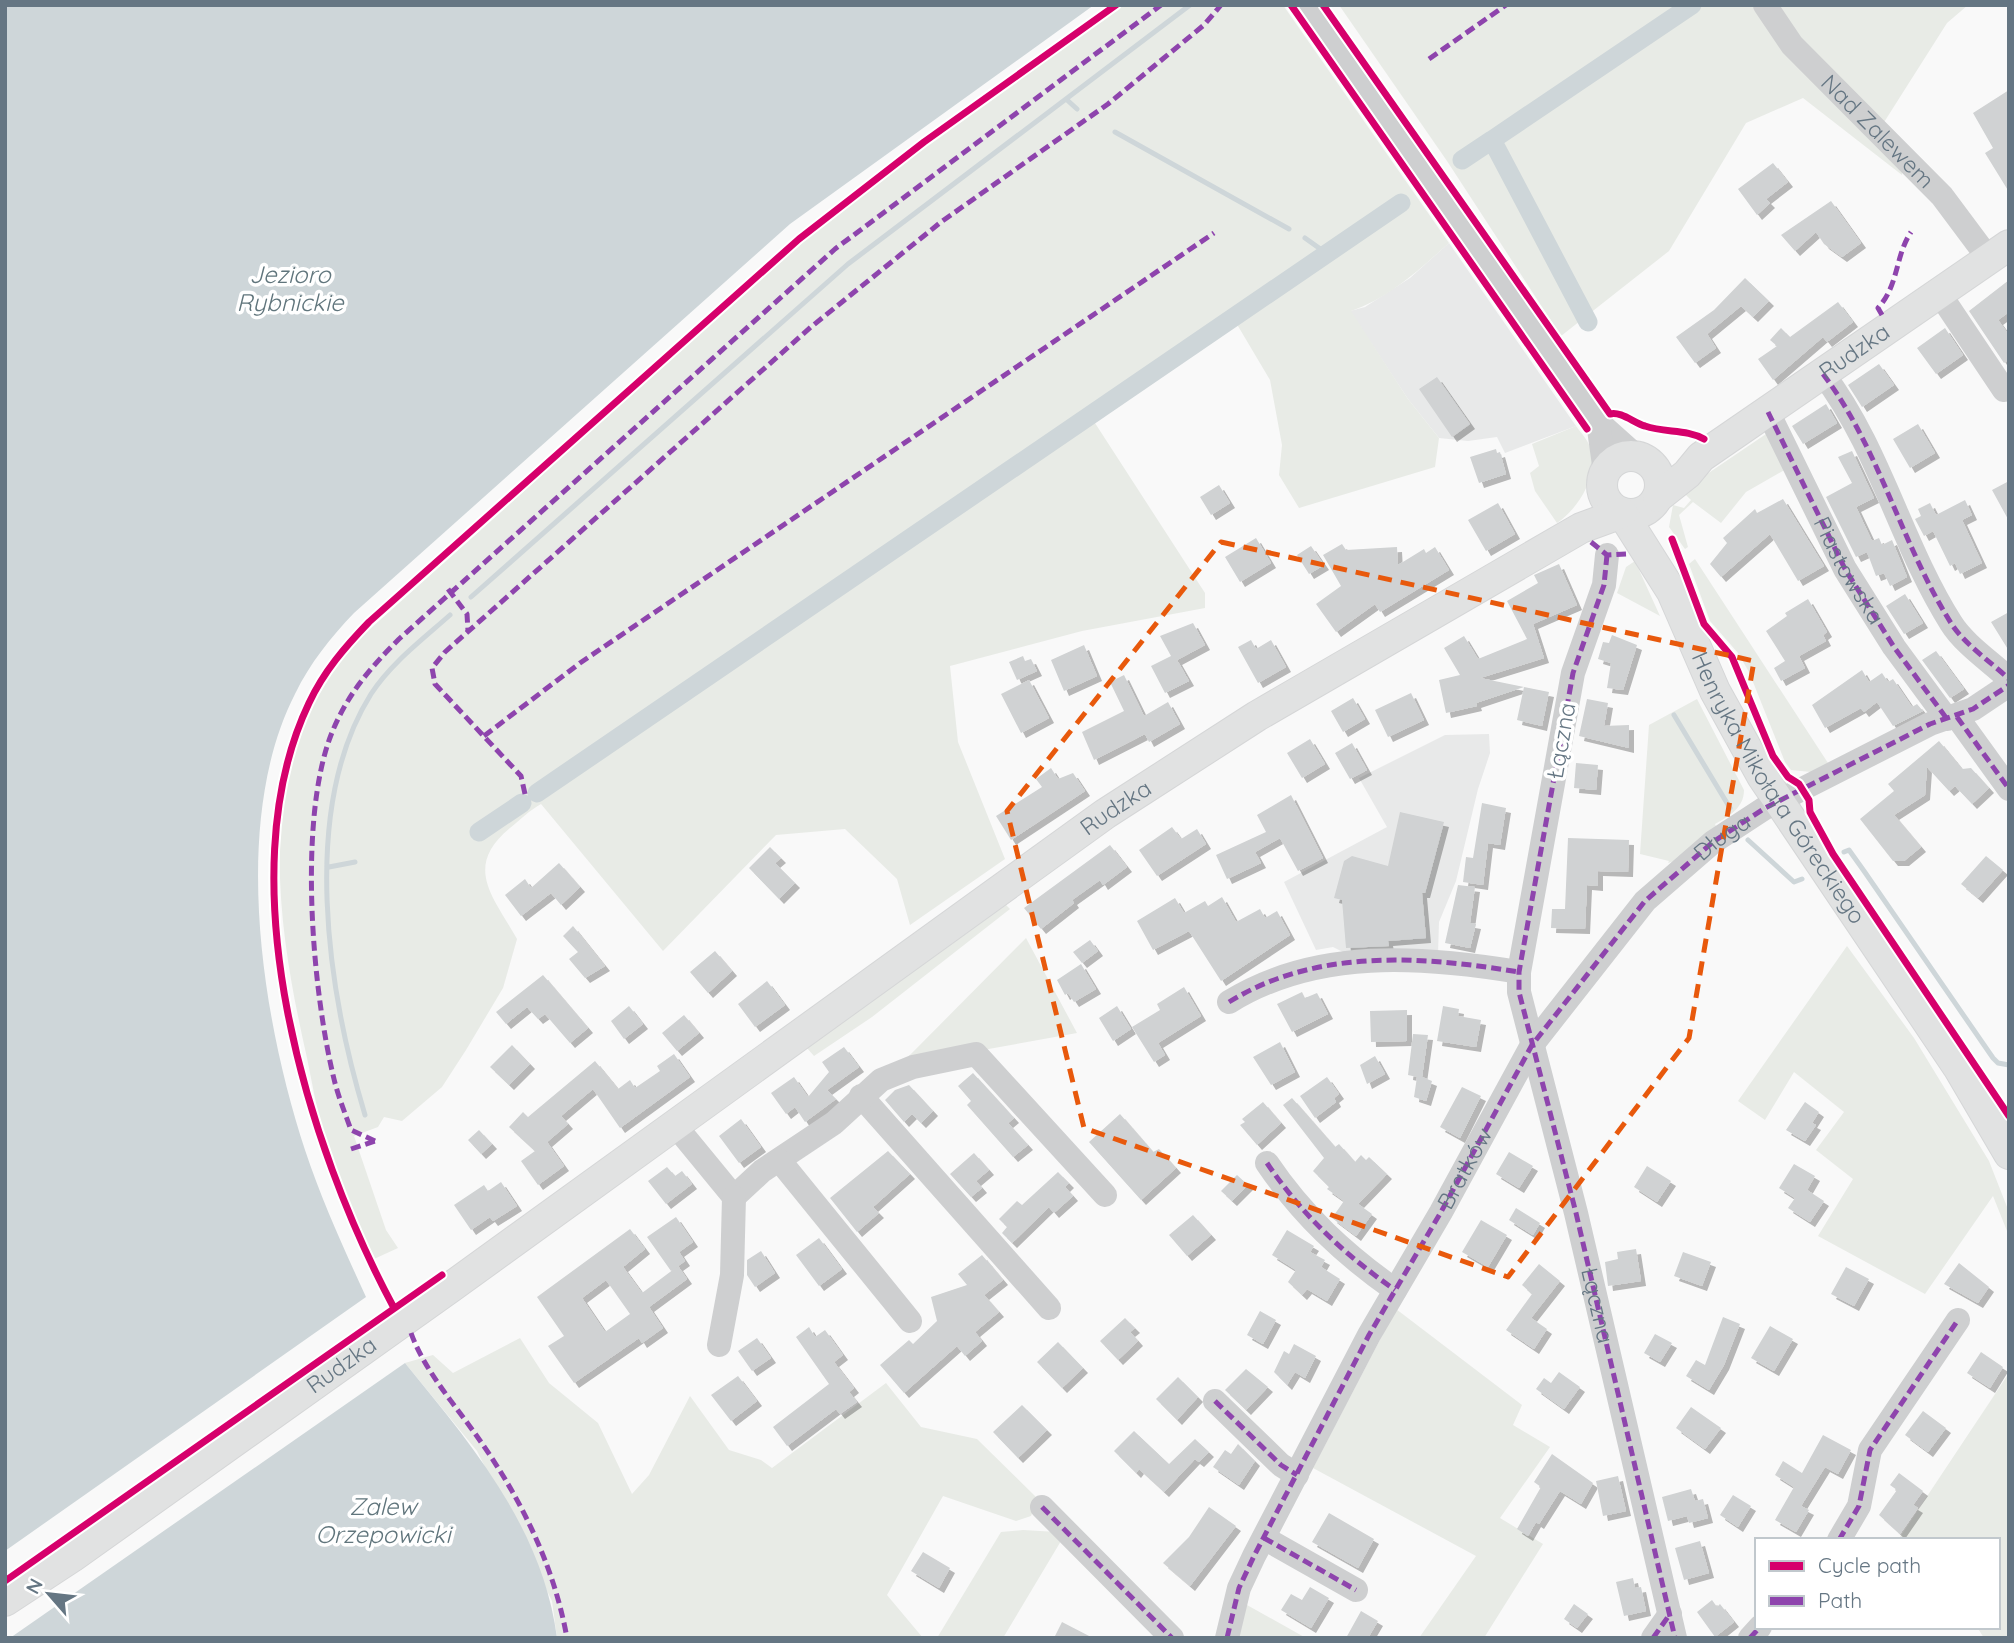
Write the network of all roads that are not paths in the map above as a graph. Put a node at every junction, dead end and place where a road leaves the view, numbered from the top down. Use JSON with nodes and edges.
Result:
{"nodes":[{"id":1,"x":1308,"y":5,"type":"edge"},
{"id":2,"x":1765,"y":5,"type":"edge"},
{"id":3,"x":1999,"y":252,"type":"edge"},
{"id":4,"x":1939,"y":293,"type":"junction"},
{"id":5,"x":1823,"y":374,"type":"junction"},
{"id":6,"x":2004,"y":390,"type":"dead end"},
{"id":7,"x":1768,"y":412,"type":"junction"},
{"id":8,"x":1598,"y":422,"type":"junction"},
{"id":9,"x":1701,"y":457,"type":"junction"},
{"id":10,"x":1642,"y":459,"type":"junction"},
{"id":11,"x":1603,"y":480,"type":"junction"},
{"id":12,"x":1655,"y":502,"type":"junction"},
{"id":13,"x":1622,"y":513,"type":"junction"},
{"id":14,"x":1581,"y":528,"type":"junction"},
{"id":15,"x":1607,"y":555,"type":"dead end"},
{"id":16,"x":1672,"y":592,"type":"junction"},
{"id":17,"x":2009,"y":679,"type":"edge"},
{"id":18,"x":2009,"y":685,"type":"edge"},
{"id":19,"x":1952,"y":718,"type":"junction"},
{"id":20,"x":2009,"y":789,"type":"edge"},
{"id":21,"x":1779,"y":802,"type":"junction"},
{"id":22,"x":1519,"y":972,"type":"junction"},
{"id":23,"x":1229,"y":1002,"type":"dead end"},
{"id":24,"x":1532,"y":1045,"type":"junction"},
{"id":25,"x":861,"y":1096,"type":"junction"},
{"id":26,"x":674,"y":1124,"type":"junction"},
{"id":27,"x":2009,"y":1154,"type":"edge"},
{"id":28,"x":780,"y":1161,"type":"junction"},
{"id":29,"x":1267,"y":1163,"type":"dead end"},
{"id":30,"x":1105,"y":1195,"type":"dead end"},
{"id":31,"x":734,"y":1197,"type":"junction"},
{"id":32,"x":1395,"y":1290,"type":"junction"},
{"id":33,"x":1049,"y":1307,"type":"dead end"},
{"id":34,"x":1958,"y":1320,"type":"dead end"},
{"id":35,"x":911,"y":1321,"type":"dead end"},
{"id":36,"x":719,"y":1345,"type":"dead end"},
{"id":37,"x":1215,"y":1401,"type":"dead end"},
{"id":38,"x":1297,"y":1475,"type":"junction"},
{"id":39,"x":1042,"y":1507,"type":"dead end"},
{"id":40,"x":1264,"y":1538,"type":"junction"},
{"id":41,"x":1840,"y":1538,"type":"edge"},
{"id":42,"x":1356,"y":1590,"type":"dead end"},
{"id":43,"x":5,"y":1601,"type":"edge"},
{"id":44,"x":1673,"y":1626,"type":"edge"},
{"id":45,"x":1172,"y":1638,"type":"edge"},
{"id":46,"x":1227,"y":1638,"type":"edge"},
{"id":47,"x":1653,"y":1638,"type":"edge"}],
"edges":[{"from":1,"to":8,"type":"street"},
{"from":2,"to":3,"type":"street","name":"Nad Zalewem"},
{"from":3,"to":4,"type":"main road","name":"Rudzka"},
{"from":4,"to":5,"type":"main road","name":"Rudzka"},
{"from":4,"to":6,"type":"street"},
{"from":5,"to":7,"type":"main road","name":"Rudzka"},
{"from":5,"to":17,"type":"street"},
{"from":7,"to":9,"type":"main road","name":"Rudzka"},
{"from":7,"to":19,"type":"street","name":"Piastowska"},
{"from":8,"to":10,"type":"street"},
{"from":8,"to":11,"type":"street"},
{"from":9,"to":10,"type":"main road","name":"Rudzka"},
{"from":9,"to":12,"type":"main road","name":"Rudzka"},
{"from":10,"to":11,"type":"main road"},
{"from":10,"to":12,"type":"main road"},
{"from":11,"to":13,"type":"main road"},
{"from":11,"to":14,"type":"main road"},
{"from":12,"to":13,"type":"main road"},
{"from":12,"to":16,"type":"main road","name":"Henryka Mikołaja Góreckiego"},
{"from":13,"to":14,"type":"main road","name":"Rudzka"},
{"from":13,"to":16,"type":"main road","name":"Henryka Mikołaja Góreckiego"},
{"from":14,"to":26,"type":"main road","name":"Rudzka"},
{"from":15,"to":22,"type":"street","name":"Łączna"},
{"from":16,"to":21,"type":"main road","name":"Henryka Mikołaja Góreckiego"},
{"from":18,"to":19,"type":"street","name":"Długa"},
{"from":19,"to":20,"type":"street","name":"Piastowska"},
{"from":19,"to":21,"type":"street","name":"Długa"},
{"from":21,"to":24,"type":"street","name":"Długa"},
{"from":21,"to":27,"type":"main road","name":"Henryka Mikołaja Góreckiego"},
{"from":22,"to":23,"type":"street"},
{"from":22,"to":24,"type":"street","name":"Łączna"},
{"from":24,"to":32,"type":"street","name":"Bratków"},
{"from":24,"to":44,"type":"street","name":"Łączna"},
{"from":25,"to":28,"type":"street"},
{"from":25,"to":30,"type":"street"},
{"from":25,"to":33,"type":"street"},
{"from":26,"to":31,"type":"street"},
{"from":26,"to":43,"type":"main road","name":"Rudzka"},
{"from":28,"to":31,"type":"street"},
{"from":28,"to":35,"type":"street"},
{"from":29,"to":32,"type":"street"},
{"from":31,"to":36,"type":"street"},
{"from":32,"to":38,"type":"street","name":"Bratków"},
{"from":34,"to":41,"type":"street"},
{"from":37,"to":38,"type":"street"},
{"from":38,"to":40,"type":"street","name":"Bratków"},
{"from":39,"to":45,"type":"street"},
{"from":40,"to":42,"type":"street"},
{"from":40,"to":46,"type":"street","name":"Bratków"},
{"from":44,"to":47,"type":"street"}]}
